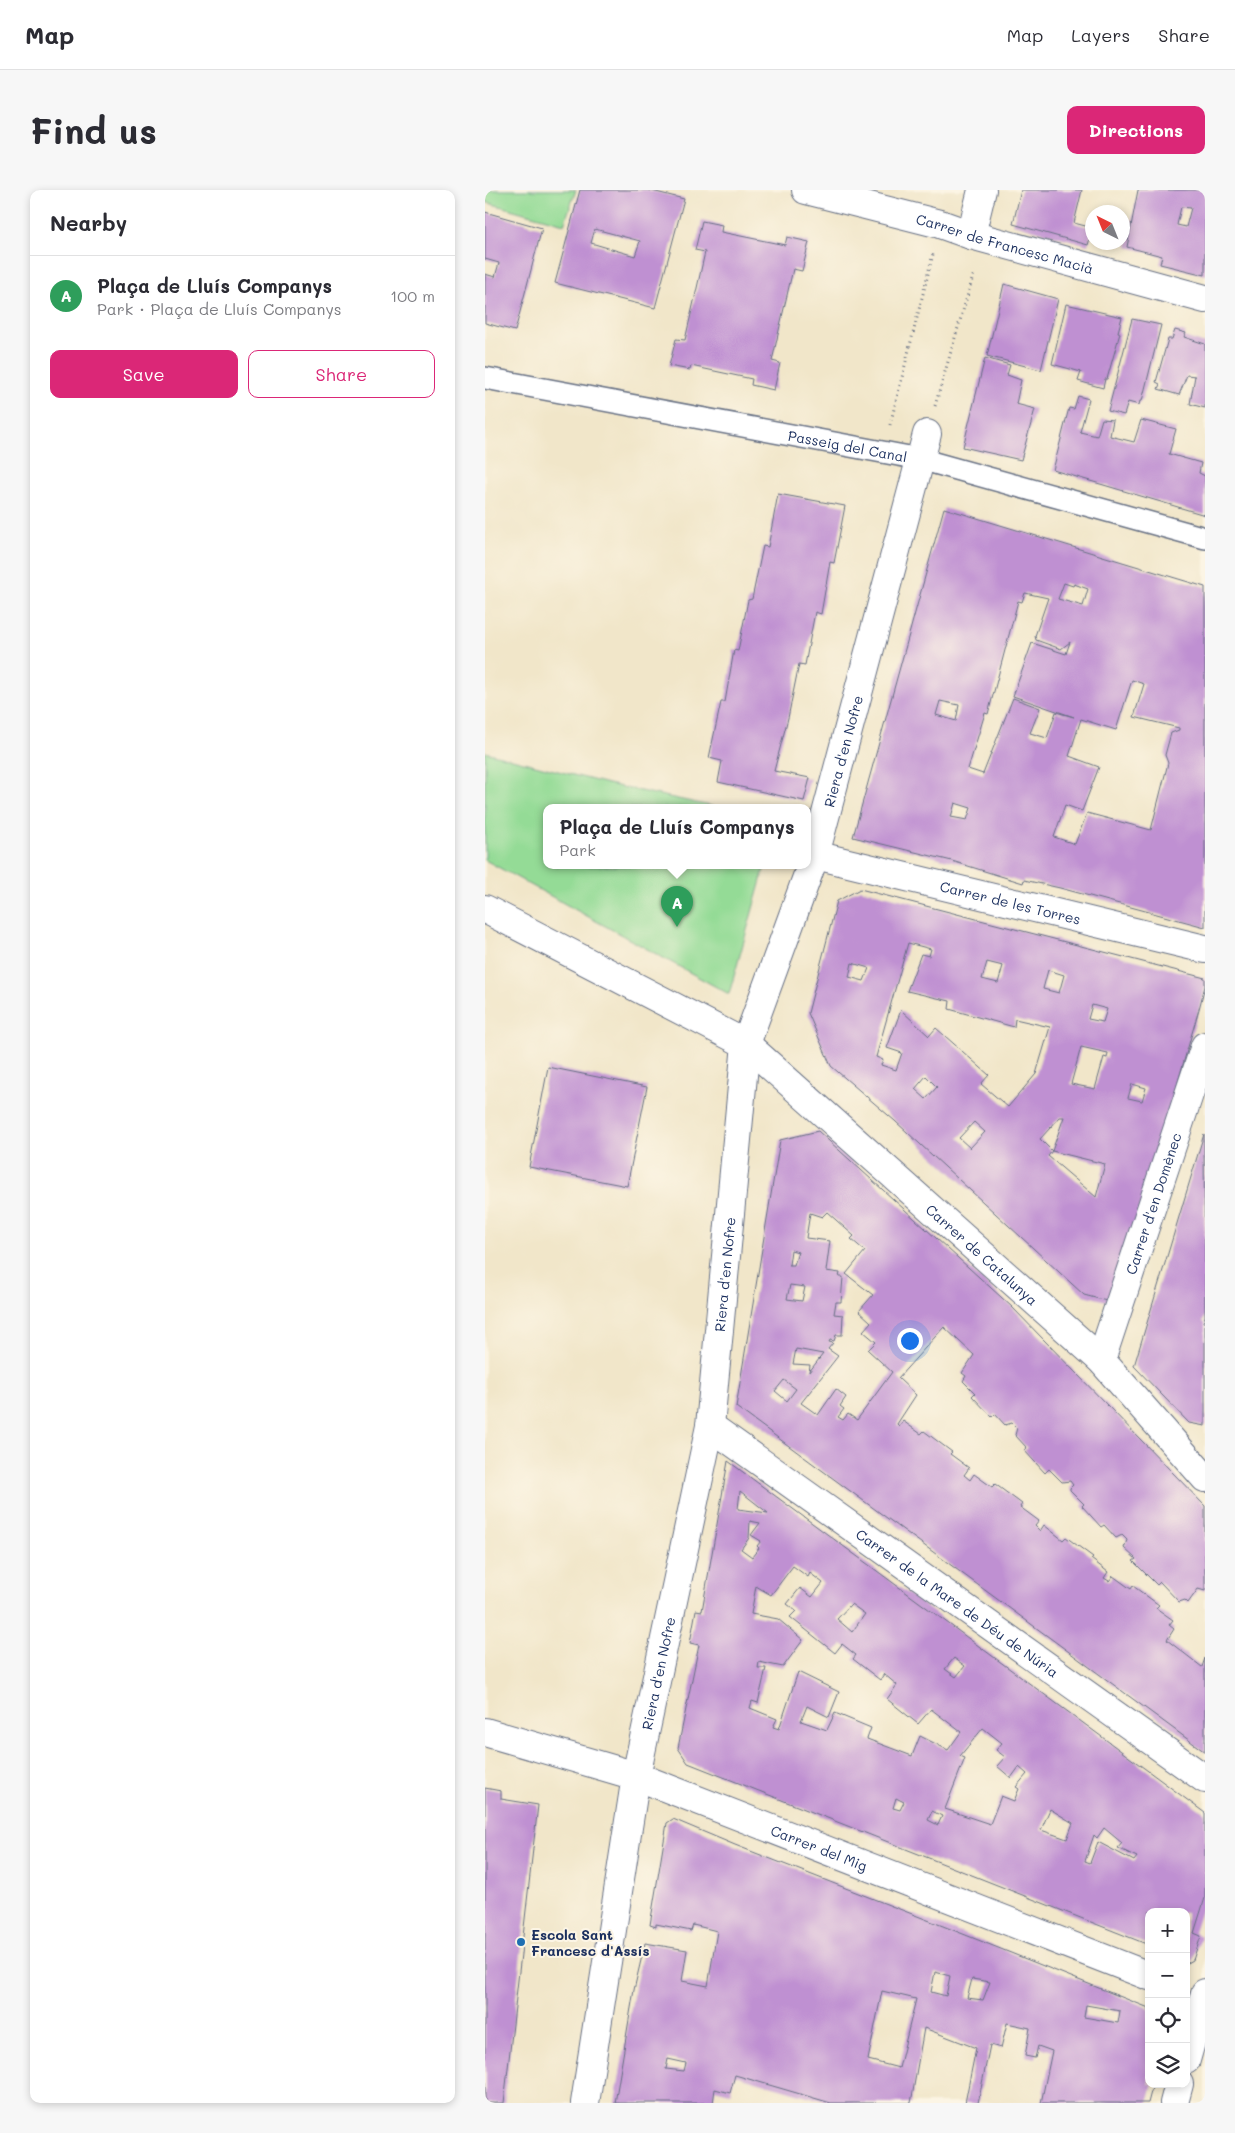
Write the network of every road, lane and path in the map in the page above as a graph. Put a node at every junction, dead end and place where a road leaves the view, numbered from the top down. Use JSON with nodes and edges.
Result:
{"nodes":[{"id":1,"x":806,"y":190,"type":"edge"},
{"id":2,"x":982,"y":190,"type":"edge"},
{"id":3,"x":940,"y":224,"type":"junction"},
{"id":4,"x":971,"y":235,"type":"junction"},
{"id":5,"x":975,"y":273,"type":"dead end"},
{"id":6,"x":1205,"y":299,"type":"edge"},
{"id":7,"x":485,"y":378,"type":"edge"},
{"id":8,"x":923,"y":446,"type":"junction"},
{"id":9,"x":883,"y":452,"type":"junction"},
{"id":10,"x":1205,"y":538,"type":"edge"},
{"id":11,"x":815,"y":855,"type":"junction"},
{"id":12,"x":811,"y":866,"type":"edge"},
{"id":13,"x":810,"y":869,"type":"edge"},
{"id":14,"x":485,"y":909,"type":"edge"},
{"id":15,"x":1205,"y":949,"type":"edge"},
{"id":16,"x":746,"y":1044,"type":"junction"},
{"id":17,"x":1205,"y":1046,"type":"edge"},
{"id":18,"x":1101,"y":1360,"type":"junction"},
{"id":19,"x":710,"y":1426,"type":"junction"},
{"id":20,"x":1205,"y":1478,"type":"edge"},
{"id":21,"x":485,"y":1732,"type":"edge"},
{"id":22,"x":636,"y":1776,"type":"junction"},
{"id":23,"x":1205,"y":1780,"type":"edge"},
{"id":24,"x":1145,"y":1974,"type":"edge"},
{"id":25,"x":1200,"y":1995,"type":"edge"},
{"id":26,"x":1190,"y":2043,"type":"edge"},
{"id":27,"x":1178,"y":2088,"type":"edge"},
{"id":28,"x":585,"y":2103,"type":"edge"},
{"id":29,"x":1174,"y":2103,"type":"edge"}],
"edges":[{"from":1,"to":3,"type":"street","name":"Carrer de Francesc Macià"},
{"from":2,"to":4,"type":"street"},
{"from":3,"to":4,"type":"street","name":"Carrer de Francesc Macià"},
{"from":3,"to":9,"type":"path"},
{"from":4,"to":6,"type":"street","name":"Carrer de Francesc Macià"},
{"from":5,"to":8,"type":"path"},
{"from":7,"to":9,"type":"street","name":"Passeig del Canal"},
{"from":8,"to":9,"type":"street","name":"Passeig del Canal"},
{"from":8,"to":10,"type":"street","name":"Passeig del Canal"},
{"from":8,"to":11,"type":"street","name":"Riera d'en Nofre"},
{"from":11,"to":12,"type":"street","name":"Riera d'en Nofre"},
{"from":11,"to":15,"type":"street","name":"Carrer de les Torres"},
{"from":13,"to":16,"type":"street","name":"Riera d'en Nofre"},
{"from":14,"to":16,"type":"street","name":"Carrer de Catalunya"},
{"from":16,"to":18,"type":"street","name":"Carrer de Catalunya"},
{"from":16,"to":19,"type":"street","name":"Riera d'en Nofre"},
{"from":17,"to":18,"type":"street","name":"Carrer d'en Domènec"},
{"from":18,"to":20,"type":"street","name":"Carrer de Catalunya"},
{"from":19,"to":22,"type":"street","name":"Riera d'en Nofre"},
{"from":19,"to":23,"type":"street","name":"Carrer de la Mare de Déu de Núria"},
{"from":21,"to":22,"type":"street","name":"Carrer del Mig"},
{"from":22,"to":24,"type":"street","name":"Carrer del Mig"},
{"from":22,"to":28,"type":"street","name":"Riera d'en Nofre"},
{"from":25,"to":26,"type":"street"},
{"from":27,"to":29,"type":"street"}]}
